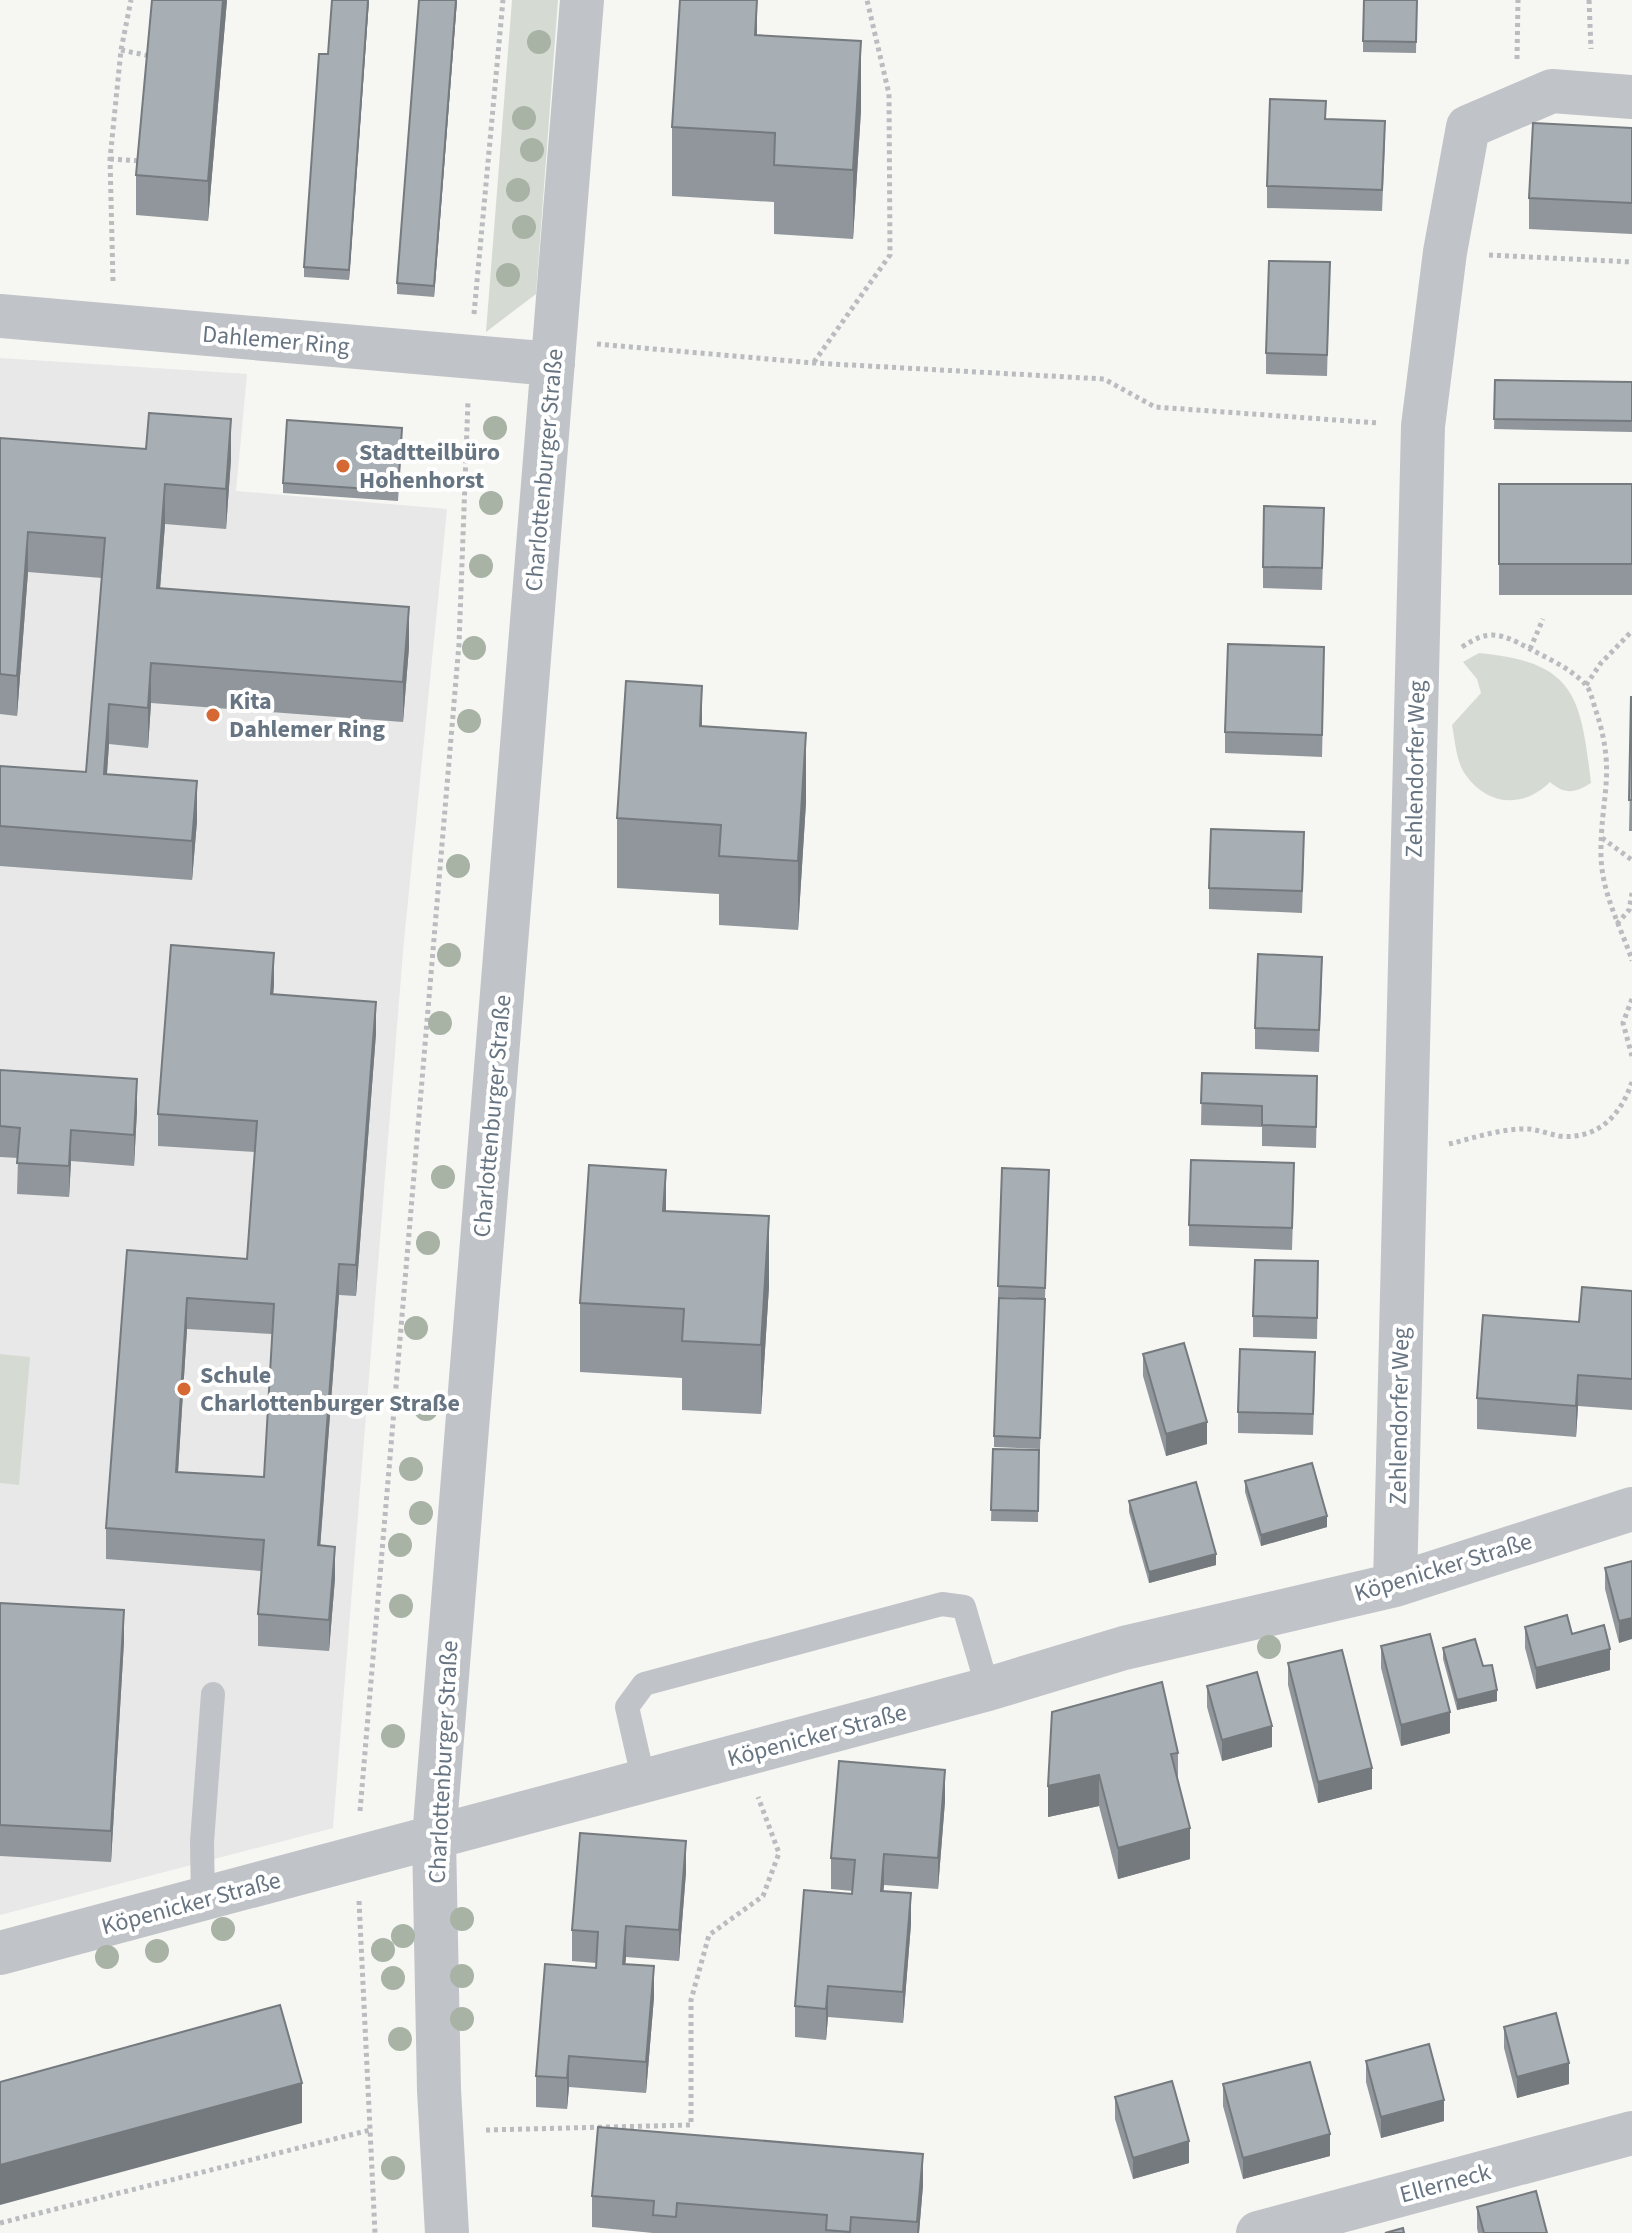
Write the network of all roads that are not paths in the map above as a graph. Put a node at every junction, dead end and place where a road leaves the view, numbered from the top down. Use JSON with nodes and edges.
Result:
{"nodes":[{"id":1,"x":582,"y":0,"type":"edge"},
{"id":2,"x":1632,"y":97,"type":"edge"},
{"id":3,"x":0,"y":316,"type":"edge"},
{"id":4,"x":554,"y":352,"type":"junction"},
{"id":5,"x":1632,"y":1509,"type":"edge"},
{"id":6,"x":1395,"y":1585,"type":"junction"},
{"id":7,"x":988,"y":1689,"type":"junction"},
{"id":8,"x":213,"y":1694,"type":"dead end"},
{"id":9,"x":644,"y":1782,"type":"junction"},
{"id":10,"x":434,"y":1838,"type":"junction"},
{"id":11,"x":203,"y":1900,"type":"junction"},
{"id":12,"x":0,"y":1953,"type":"edge"},
{"id":13,"x":1632,"y":2133,"type":"edge"},
{"id":14,"x":447,"y":2233,"type":"edge"},
{"id":15,"x":1258,"y":2233,"type":"edge"}],
"edges":[{"from":1,"to":4,"type":"street","name":"Charlottenburger Straße"},
{"from":2,"to":6,"type":"street","name":"Zehlendorfer Weg"},
{"from":3,"to":4,"type":"street","name":"Dahlemer Ring"},
{"from":4,"to":10,"type":"street","name":"Charlottenburger Straße"},
{"from":5,"to":6,"type":"street","name":"Köpenicker Straße"},
{"from":6,"to":7,"type":"street","name":"Köpenicker Straße"},
{"from":7,"to":9,"type":"street","name":"Köpenicker Straße"},
{"from":7,"to":9,"type":"lane"},
{"from":8,"to":11,"type":"lane"},
{"from":9,"to":10,"type":"street","name":"Köpenicker Straße"},
{"from":10,"to":11,"type":"street","name":"Köpenicker Straße"},
{"from":10,"to":14,"type":"street","name":"Charlottenburger Straße"},
{"from":11,"to":12,"type":"street","name":"Köpenicker Straße"},
{"from":13,"to":15,"type":"street","name":"Ellerneck"}]}
